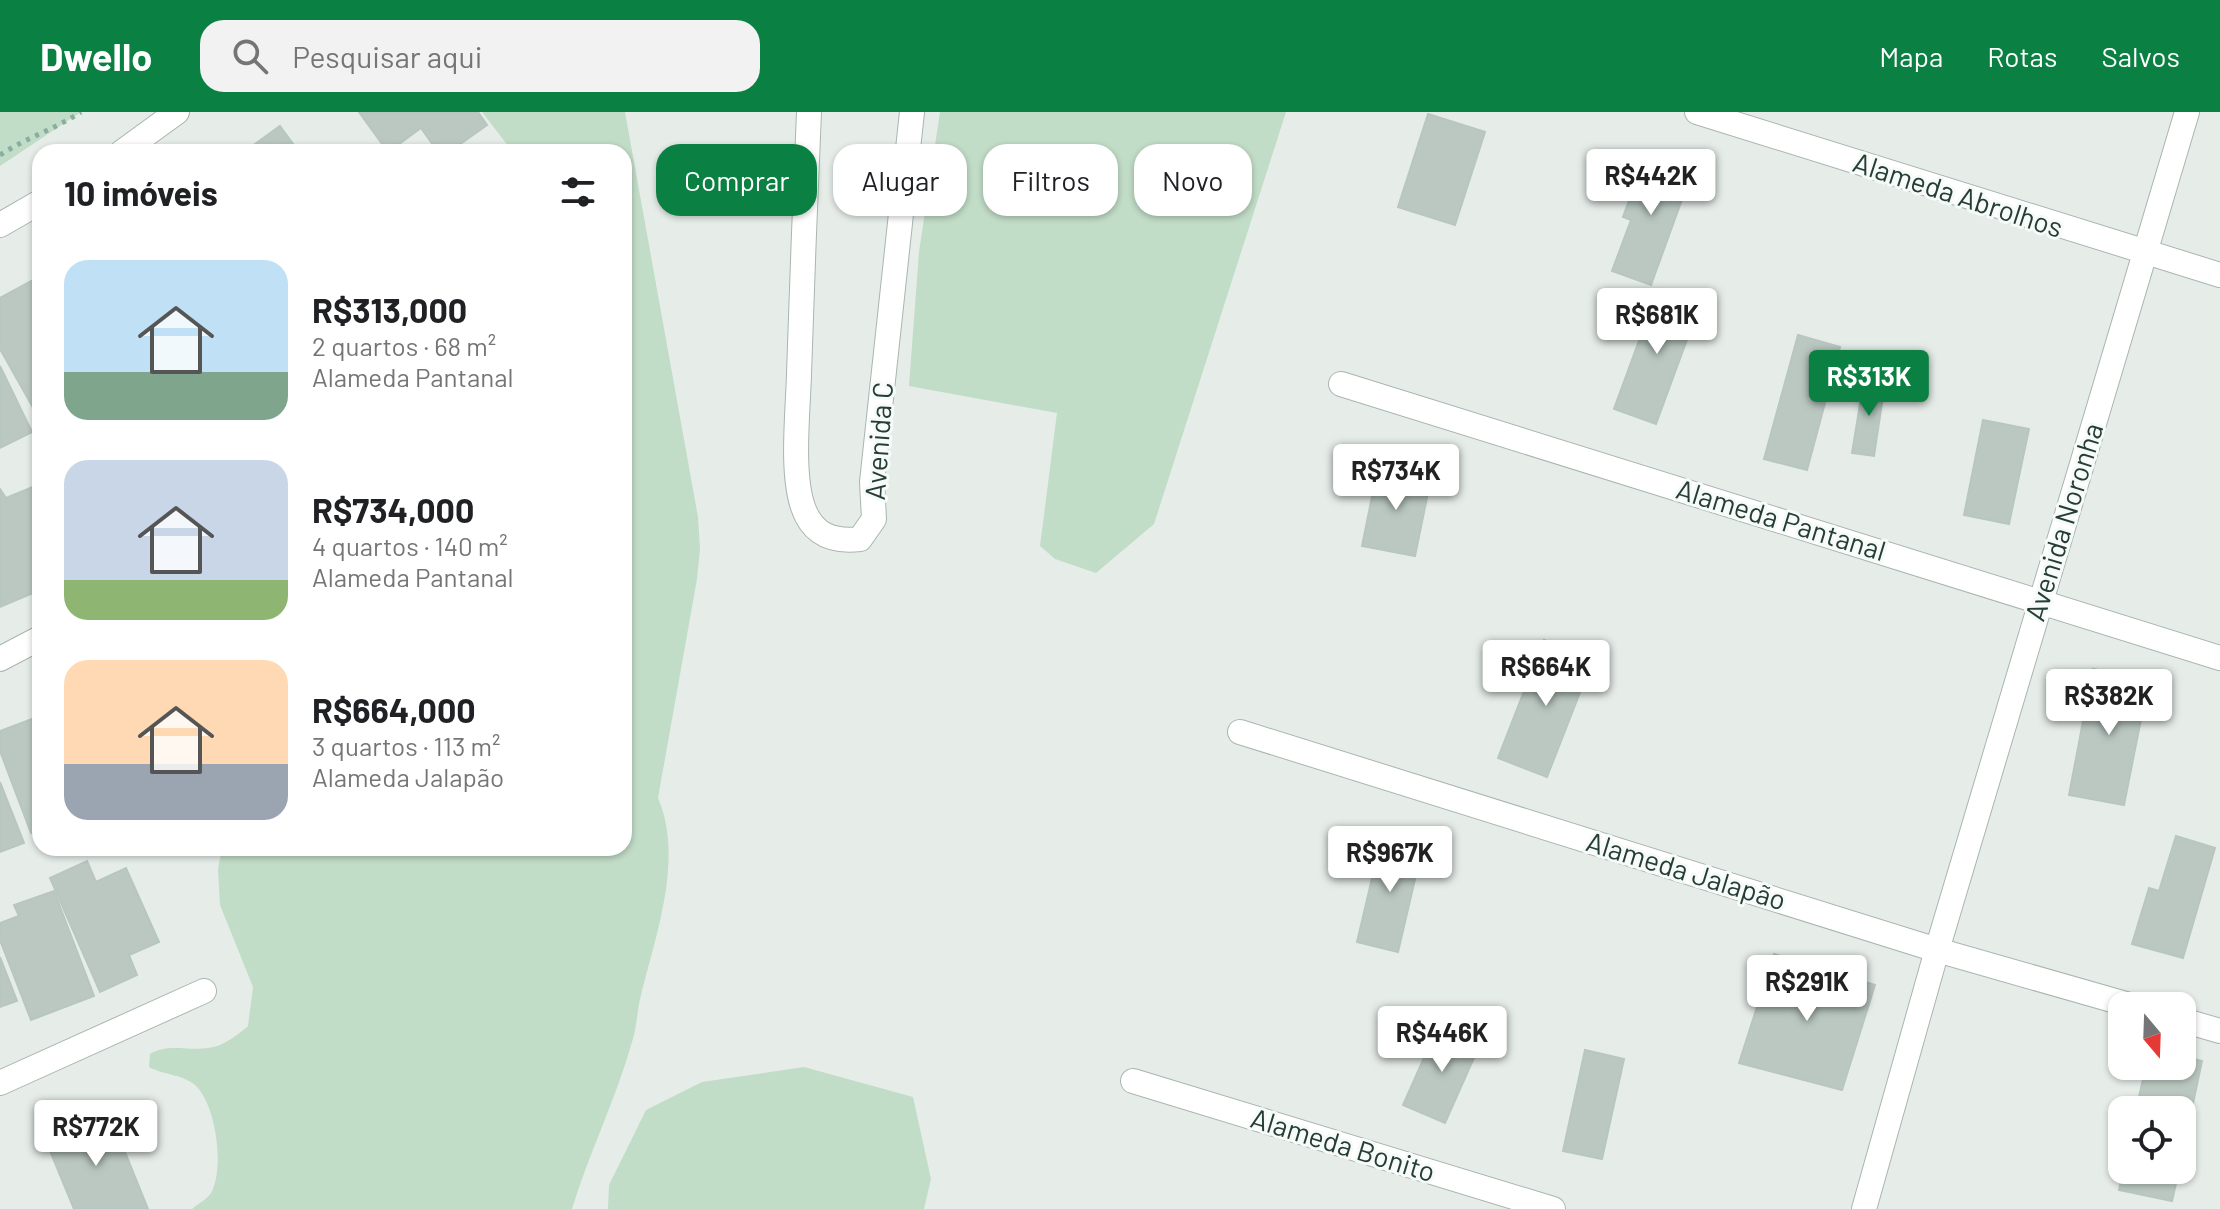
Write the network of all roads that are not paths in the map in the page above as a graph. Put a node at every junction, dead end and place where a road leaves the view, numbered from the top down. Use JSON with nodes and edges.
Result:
{"nodes":[{"id":1,"x":177,"y":112,"type":"edge"},
{"id":2,"x":809,"y":112,"type":"edge"},
{"id":3,"x":912,"y":112,"type":"edge"},
{"id":4,"x":1697,"y":112,"type":"edge"},
{"id":5,"x":2187,"y":112,"type":"edge"},
{"id":6,"x":133,"y":144,"type":"edge"},
{"id":7,"x":32,"y":207,"type":"edge"},
{"id":8,"x":0,"y":225,"type":"edge"},
{"id":9,"x":2145,"y":254,"type":"junction"},
{"id":10,"x":2220,"y":275,"type":"edge"},
{"id":11,"x":1341,"y":384,"type":"dead end"},
{"id":12,"x":2041,"y":601,"type":"junction"},
{"id":13,"x":32,"y":642,"type":"edge"},
{"id":14,"x":2220,"y":658,"type":"edge"},
{"id":15,"x":0,"y":659,"type":"edge"},
{"id":16,"x":1240,"y":732,"type":"dead end"},
{"id":17,"x":1937,"y":950,"type":"junction"},
{"id":18,"x":204,"y":991,"type":"dead end"},
{"id":19,"x":2108,"y":999,"type":"edge"},
{"id":20,"x":2196,"y":1024,"type":"edge"},
{"id":21,"x":2220,"y":1031,"type":"edge"},
{"id":22,"x":1133,"y":1081,"type":"dead end"},
{"id":23,"x":0,"y":1083,"type":"edge"},
{"id":24,"x":1553,"y":1209,"type":"edge"},
{"id":25,"x":1864,"y":1209,"type":"edge"}],
"edges":[{"from":1,"to":6,"type":"street"},
{"from":2,"to":3,"type":"street","name":"Avenida C"},
{"from":4,"to":9,"type":"street","name":"Alameda Abrolhos"},
{"from":5,"to":9,"type":"street","name":"Avenida Noronha"},
{"from":7,"to":8,"type":"street"},
{"from":9,"to":10,"type":"street","name":"Alameda Abrolhos"},
{"from":9,"to":12,"type":"street","name":"Avenida Noronha"},
{"from":11,"to":12,"type":"street","name":"Alameda Pantanal"},
{"from":12,"to":14,"type":"street","name":"Alameda Pantanal"},
{"from":12,"to":17,"type":"street","name":"Avenida Noronha"},
{"from":13,"to":15,"type":"street"},
{"from":16,"to":17,"type":"street","name":"Alameda Jalapão"},
{"from":17,"to":19,"type":"street","name":"Alameda Jalapão"},
{"from":17,"to":25,"type":"street","name":"Avenida Noronha"},
{"from":18,"to":23,"type":"street"},
{"from":20,"to":21,"type":"street"},
{"from":22,"to":24,"type":"street","name":"Alameda Bonito"}]}
